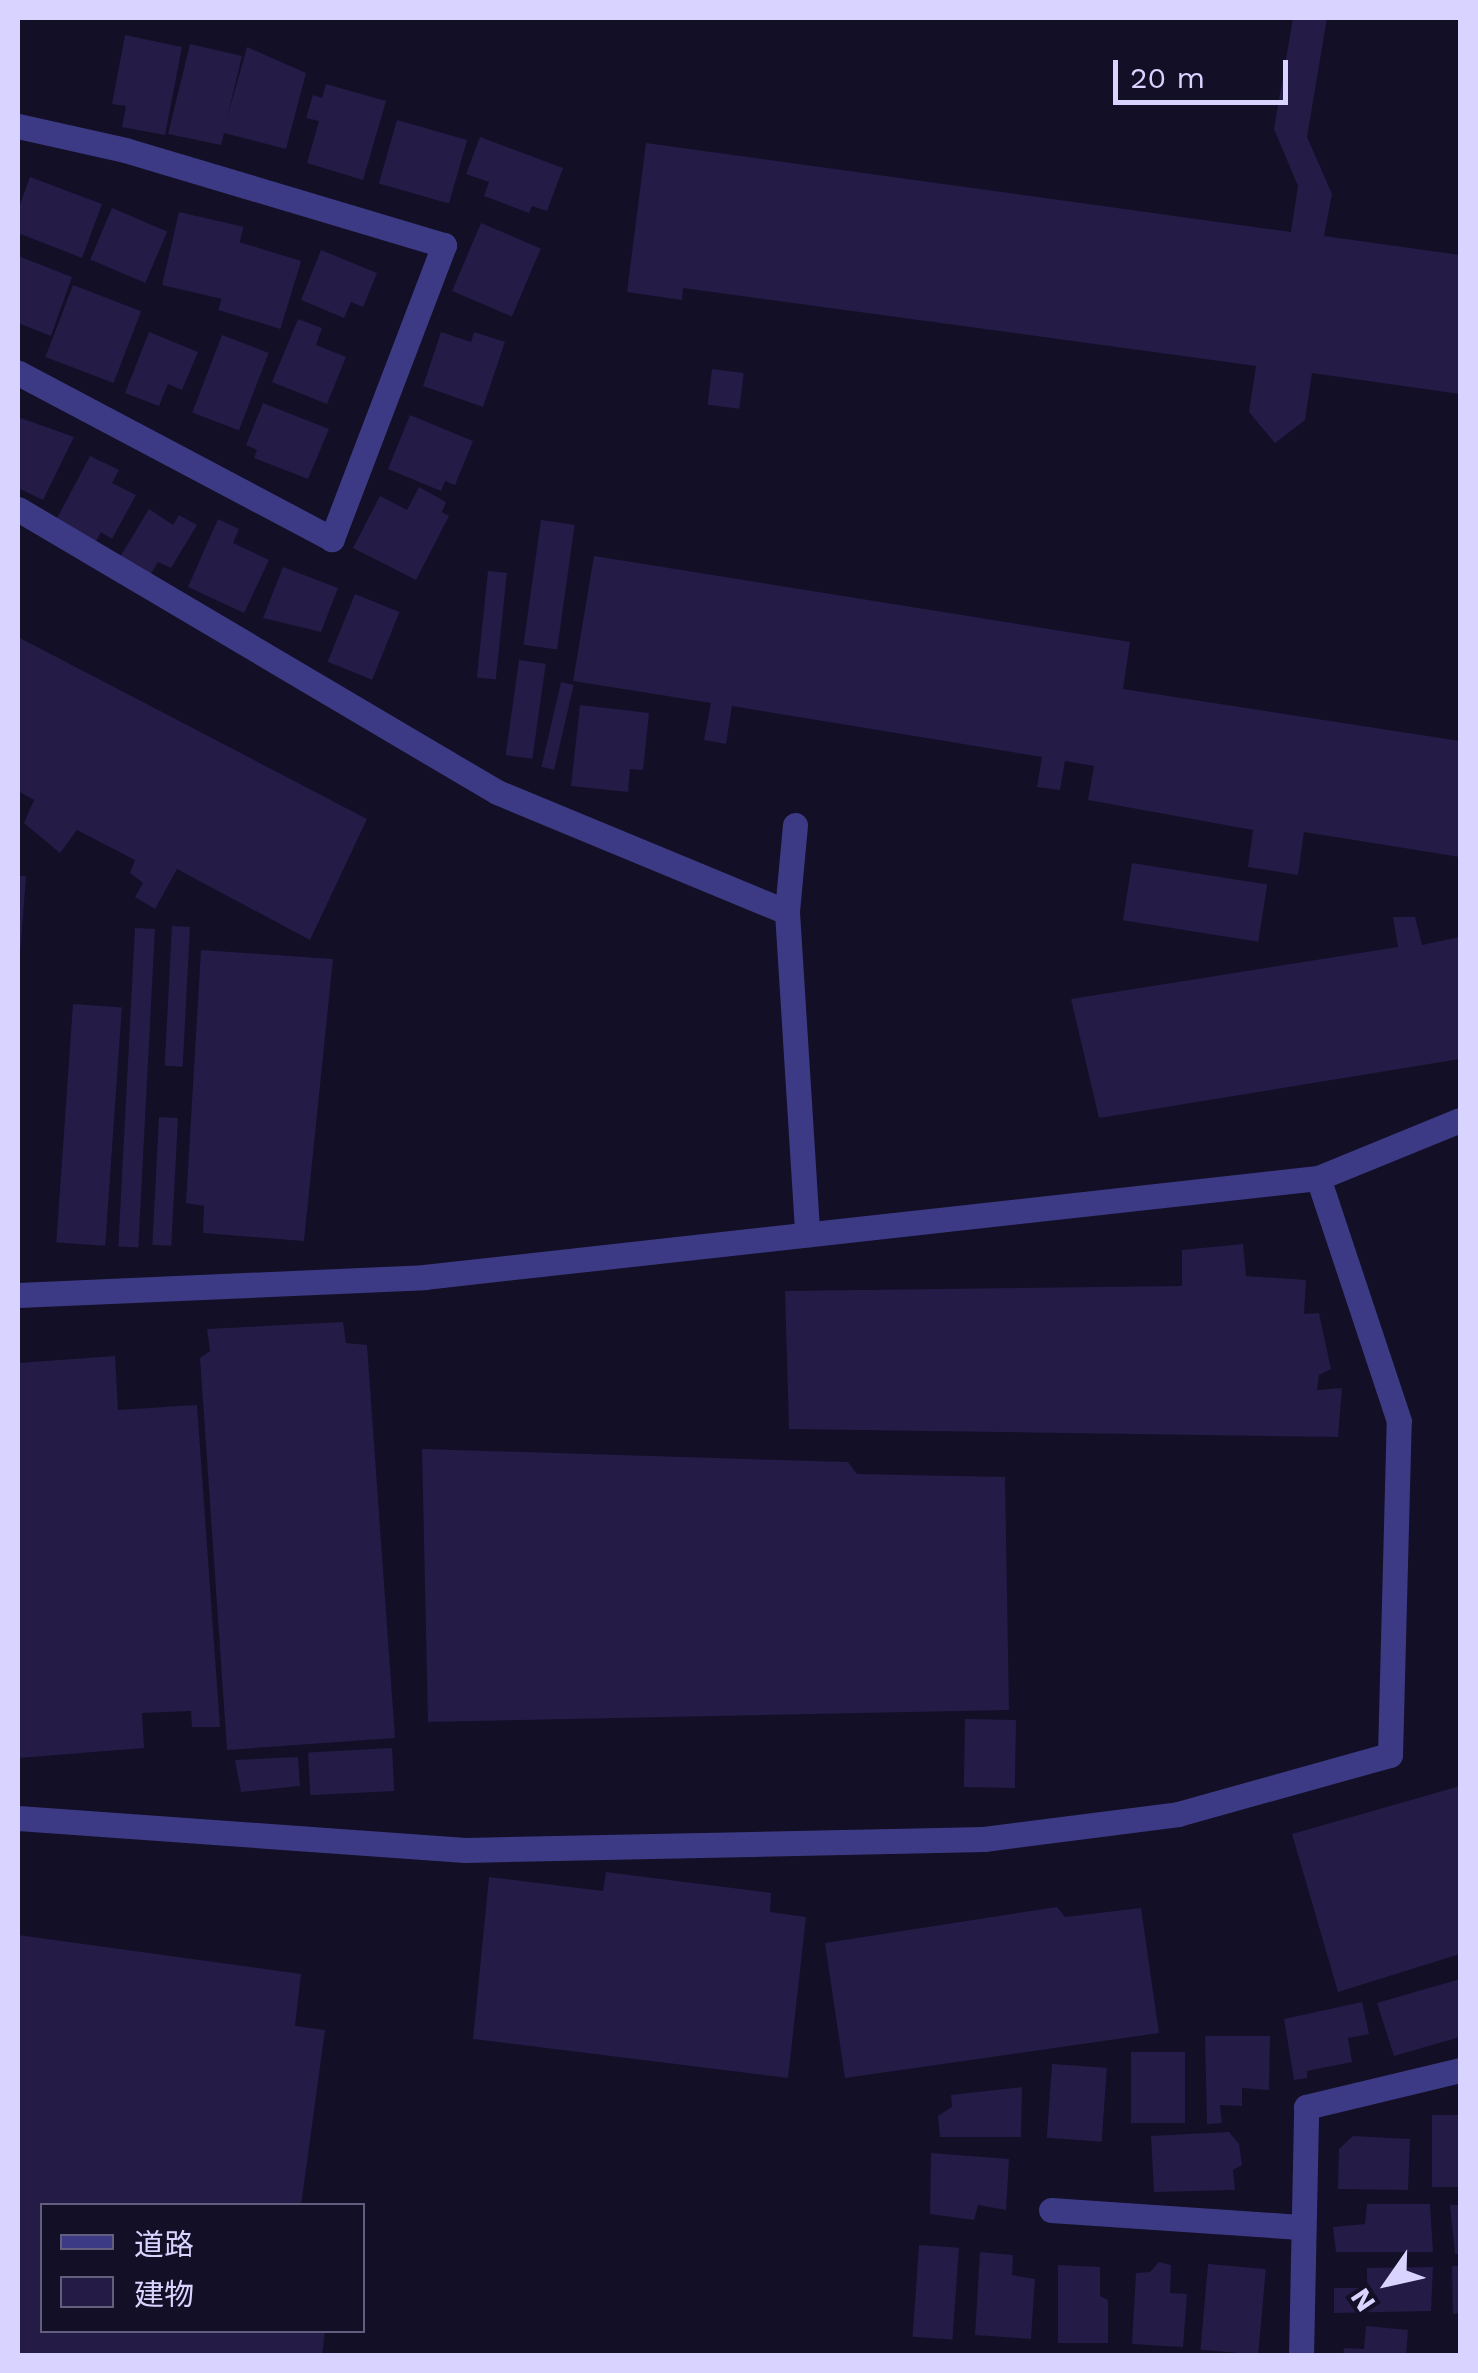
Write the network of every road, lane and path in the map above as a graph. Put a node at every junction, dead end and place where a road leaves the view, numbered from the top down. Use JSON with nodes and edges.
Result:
{"nodes":[{"id":1,"x":18,"y":126,"type":"edge"},
{"id":2,"x":18,"y":373,"type":"edge"},
{"id":3,"x":18,"y":509,"type":"edge"},
{"id":4,"x":795,"y":825,"type":"dead end"},
{"id":5,"x":787,"y":912,"type":"junction"},
{"id":6,"x":1460,"y":1120,"type":"edge"},
{"id":7,"x":1318,"y":1178,"type":"junction"},
{"id":8,"x":807,"y":1234,"type":"junction"},
{"id":9,"x":18,"y":1295,"type":"edge"},
{"id":10,"x":18,"y":1818,"type":"edge"},
{"id":11,"x":1460,"y":2070,"type":"edge"},
{"id":12,"x":1051,"y":2210,"type":"dead end"},
{"id":13,"x":1300,"y":2227,"type":"junction"},
{"id":14,"x":1301,"y":2356,"type":"edge"}],
"edges":[{"from":1,"to":2,"type":"street"},
{"from":3,"to":5,"type":"street"},
{"from":4,"to":5,"type":"street"},
{"from":5,"to":8,"type":"street"},
{"from":6,"to":7,"type":"street"},
{"from":7,"to":8,"type":"street"},
{"from":7,"to":10,"type":"street"},
{"from":8,"to":9,"type":"street"},
{"from":11,"to":13,"type":"street"},
{"from":12,"to":13,"type":"street"},
{"from":13,"to":14,"type":"street"}]}
